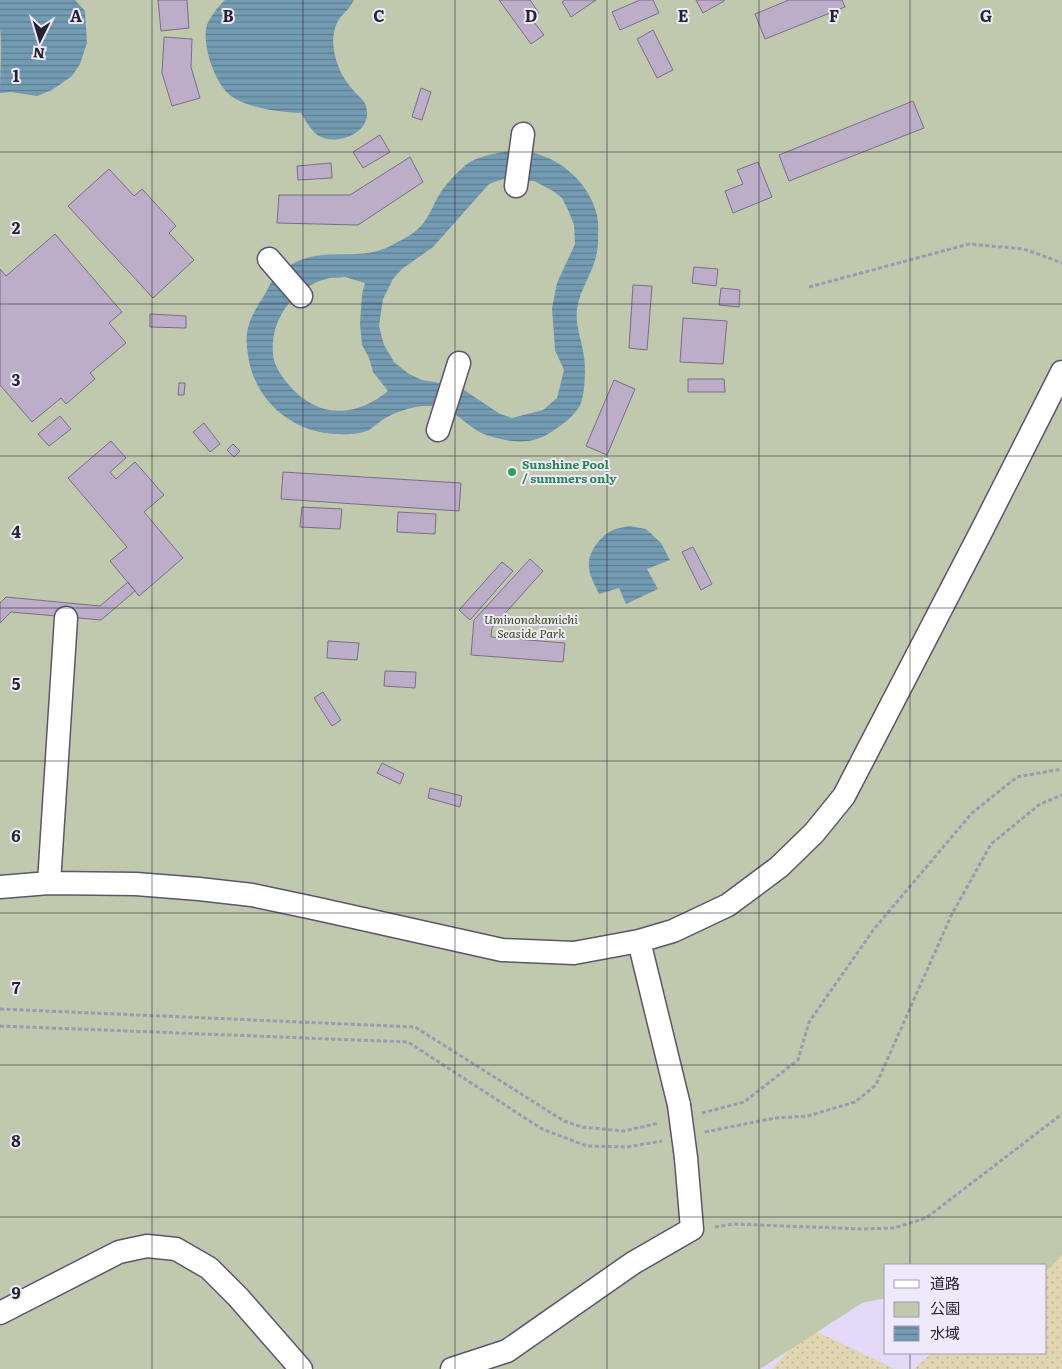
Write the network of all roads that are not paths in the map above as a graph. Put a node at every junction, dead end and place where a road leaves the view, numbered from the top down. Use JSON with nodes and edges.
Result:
{"nodes":[{"id":1,"x":522,"y":139,"type":"dead end"},
{"id":2,"x":517,"y":182,"type":"dead end"},
{"id":3,"x":272,"y":263,"type":"dead end"},
{"id":4,"x":298,"y":293,"type":"dead end"},
{"id":5,"x":457,"y":370,"type":"dead end"},
{"id":6,"x":1062,"y":372,"type":"edge"},
{"id":7,"x":440,"y":424,"type":"dead end"},
{"id":8,"x":66,"y":618,"type":"dead end"},
{"id":9,"x":49,"y":884,"type":"junction"},
{"id":10,"x":0,"y":887,"type":"edge"},
{"id":11,"x":639,"y":941,"type":"junction"},
{"id":12,"x":0,"y":1313,"type":"edge"},
{"id":13,"x":507,"y":1351,"type":"junction"},
{"id":14,"x":301,"y":1369,"type":"edge"},
{"id":15,"x":452,"y":1369,"type":"edge"},
{"id":16,"x":494,"y":1369,"type":"edge"}],
"edges":[{"from":1,"to":2,"type":"street"},
{"from":3,"to":4,"type":"street"},
{"from":5,"to":7,"type":"street"},
{"from":6,"to":11,"type":"street"},
{"from":8,"to":9,"type":"street"},
{"from":9,"to":10,"type":"street"},
{"from":9,"to":11,"type":"street"},
{"from":11,"to":13,"type":"street","bridge":true},
{"from":12,"to":14,"type":"street"},
{"from":13,"to":15,"type":"street"},
{"from":13,"to":16,"type":"street"}]}
